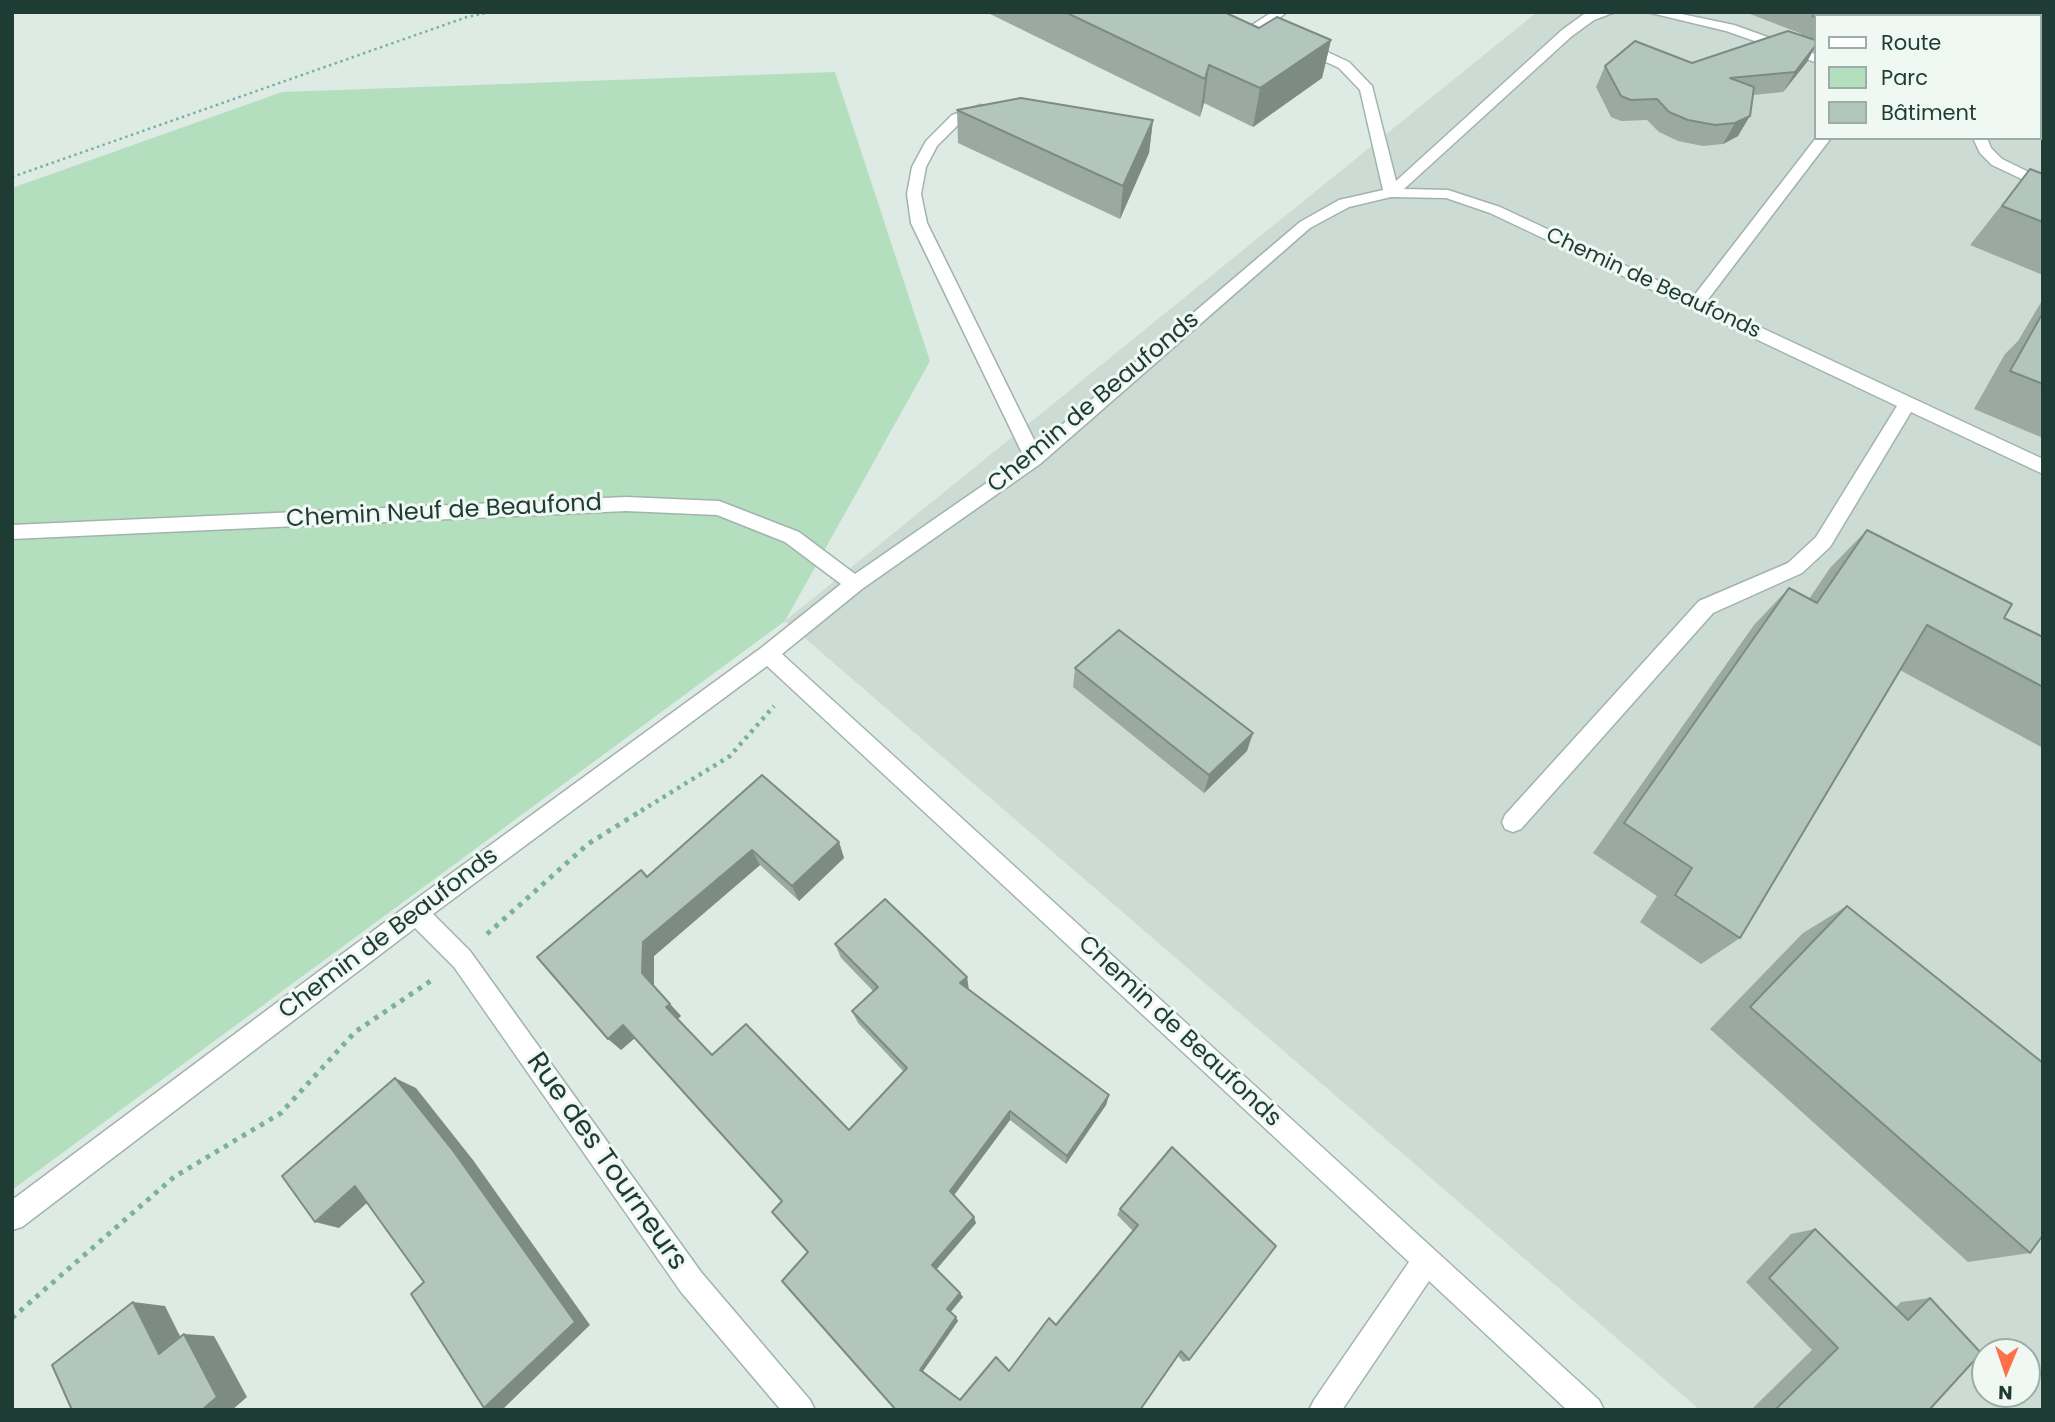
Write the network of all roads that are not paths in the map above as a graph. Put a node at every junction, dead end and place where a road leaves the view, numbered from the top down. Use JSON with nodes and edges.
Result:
{"nodes":[{"id":1,"x":1282,"y":12,"type":"edge"},
{"id":2,"x":1609,"y":12,"type":"edge"},
{"id":3,"x":1653,"y":12,"type":"edge"},
{"id":4,"x":1257,"y":27,"type":"edge"},
{"id":5,"x":1292,"y":41,"type":"edge"},
{"id":6,"x":1814,"y":58,"type":"edge"},
{"id":7,"x":992,"y":106,"type":"edge"},
{"id":8,"x":1823,"y":140,"type":"edge"},
{"id":9,"x":1981,"y":140,"type":"edge"},
{"id":10,"x":2043,"y":185,"type":"edge"},
{"id":11,"x":1391,"y":193,"type":"junction"},
{"id":12,"x":1696,"y":304,"type":"junction"},
{"id":13,"x":1908,"y":403,"type":"junction"},
{"id":14,"x":1034,"y":458,"type":"junction"},
{"id":15,"x":2043,"y":467,"type":"edge"},
{"id":16,"x":12,"y":532,"type":"edge"},
{"id":17,"x":855,"y":584,"type":"junction"},
{"id":18,"x":768,"y":654,"type":"junction"},
{"id":19,"x":1513,"y":822,"type":"dead end"},
{"id":20,"x":416,"y":913,"type":"junction"},
{"id":21,"x":12,"y":1217,"type":"edge"},
{"id":22,"x":1427,"y":1260,"type":"junction"},
{"id":23,"x":800,"y":1410,"type":"edge"},
{"id":24,"x":1324,"y":1410,"type":"edge"},
{"id":25,"x":1589,"y":1410,"type":"edge"}],
"edges":[{"from":1,"to":4,"type":"street"},
{"from":2,"to":11,"type":"street"},
{"from":3,"to":6,"type":"street"},
{"from":5,"to":11,"type":"street"},
{"from":7,"to":14,"type":"street"},
{"from":8,"to":12,"type":"street"},
{"from":9,"to":10,"type":"street"},
{"from":11,"to":12,"type":"street","name":"Chemin de Beaufonds"},
{"from":11,"to":14,"type":"street","name":"Chemin de Beaufonds"},
{"from":12,"to":13,"type":"street","name":"Chemin de Beaufonds"},
{"from":13,"to":15,"type":"street","name":"Chemin de Beaufonds"},
{"from":13,"to":19,"type":"street"},
{"from":14,"to":17,"type":"street","name":"Chemin de Beaufonds"},
{"from":16,"to":17,"type":"street","name":"Chemin Neuf de Beaufond"},
{"from":17,"to":18,"type":"street","name":"Chemin de Beaufonds"},
{"from":18,"to":20,"type":"street","name":"Chemin de Beaufonds"},
{"from":18,"to":22,"type":"street","name":"Chemin de Beaufonds"},
{"from":20,"to":21,"type":"street","name":"Chemin de Beaufonds"},
{"from":20,"to":23,"type":"street","name":"Rue des Tourneurs"},
{"from":22,"to":24,"type":"street"},
{"from":22,"to":25,"type":"street","name":"Chemin de Beaufonds"}]}
